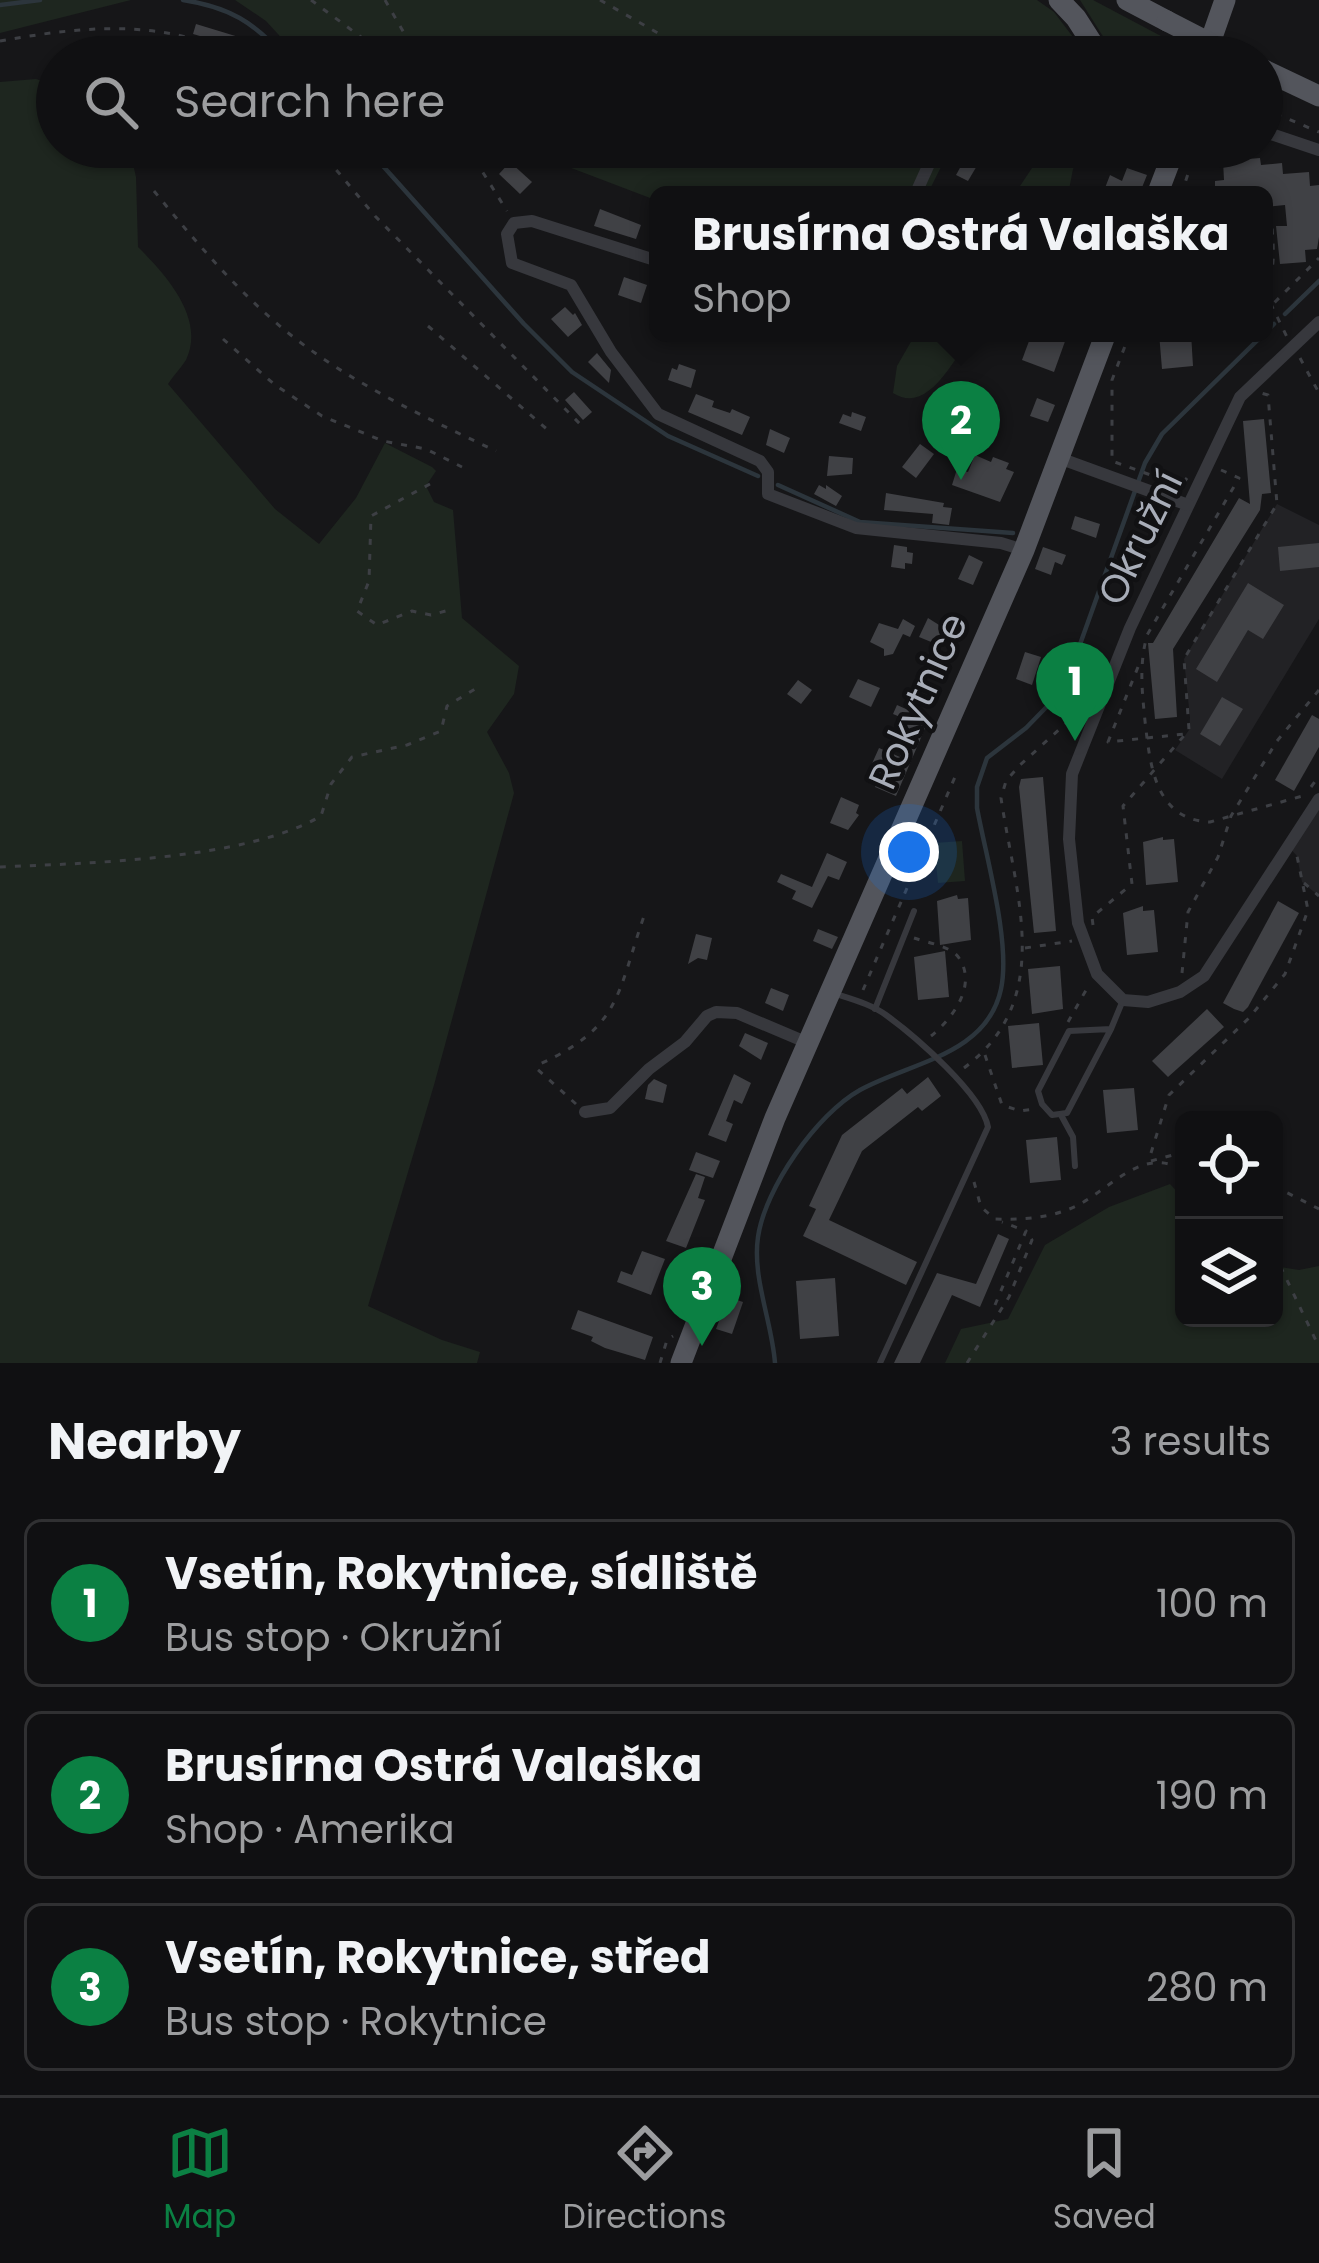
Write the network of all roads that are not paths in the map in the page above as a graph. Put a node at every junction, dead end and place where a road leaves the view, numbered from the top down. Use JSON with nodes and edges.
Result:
{"nodes":[{"id":1,"x":1059,"y":0,"type":"edge"},
{"id":2,"x":1127,"y":0,"type":"edge"},
{"id":3,"x":1225,"y":0,"type":"edge"},
{"id":4,"x":1088,"y":36,"type":"edge"},
{"id":5,"x":1196,"y":36,"type":"edge"},
{"id":6,"x":1212,"y":36,"type":"edge"},
{"id":7,"x":1283,"y":79,"type":"edge"},
{"id":8,"x":1319,"y":96,"type":"edge"},
{"id":9,"x":1283,"y":138,"type":"edge"},
{"id":10,"x":1319,"y":150,"type":"edge"},
{"id":11,"x":649,"y":258,"type":"edge"},
{"id":12,"x":1319,"y":322,"type":"edge"},
{"id":13,"x":1103,"y":342,"type":"edge"},
{"id":14,"x":1059,"y":458,"type":"junction"},
{"id":15,"x":1188,"y":506,"type":"junction"},
{"id":16,"x":1024,"y":550,"type":"junction"},
{"id":17,"x":1316,"y":803,"type":"edge"},
{"id":18,"x":914,"y":911,"type":"dead end"},
{"id":19,"x":830,"y":992,"type":"junction"},
{"id":20,"x":1123,"y":1000,"type":"junction"},
{"id":21,"x":875,"y":1009,"type":"junction"},
{"id":22,"x":1111,"y":1029,"type":"junction"},
{"id":23,"x":808,"y":1042,"type":"junction"},
{"id":24,"x":585,"y":1112,"type":"road end"},
{"id":25,"x":1061,"y":1115,"type":"junction"},
{"id":26,"x":1076,"y":1166,"type":"dead end"},
{"id":27,"x":681,"y":1363,"type":"edge"},
{"id":28,"x":880,"y":1363,"type":"edge"}],
"edges":[{"from":1,"to":4,"type":"main road"},
{"from":2,"to":5,"type":"main road","bridge":true},
{"from":3,"to":6,"type":"main road"},
{"from":7,"to":8,"type":"main road"},
{"from":9,"to":10,"type":"street"},
{"from":11,"to":16,"type":"street"},
{"from":12,"to":15,"type":"street","name":"Okružní"},
{"from":13,"to":14,"type":"main road","name":"Rokytnice"},
{"from":14,"to":15,"type":"street"},
{"from":14,"to":16,"type":"main road","name":"Rokytnice"},
{"from":15,"to":20,"type":"street","name":"Okružní"},
{"from":16,"to":19,"type":"main road","name":"Rokytnice"},
{"from":17,"to":20,"type":"street"},
{"from":18,"to":21,"type":"lane"},
{"from":19,"to":21,"type":"lane"},
{"from":19,"to":23,"type":"main road","name":"Rokytnice"},
{"from":20,"to":22,"type":"lane"},
{"from":21,"to":28,"type":"lane"},
{"from":22,"to":25,"type":"lane"},
{"from":22,"to":25,"type":"lane"},
{"from":23,"to":24,"type":"street"},
{"from":23,"to":27,"type":"main road","name":"Rokytnice"},
{"from":25,"to":26,"type":"lane"}]}
